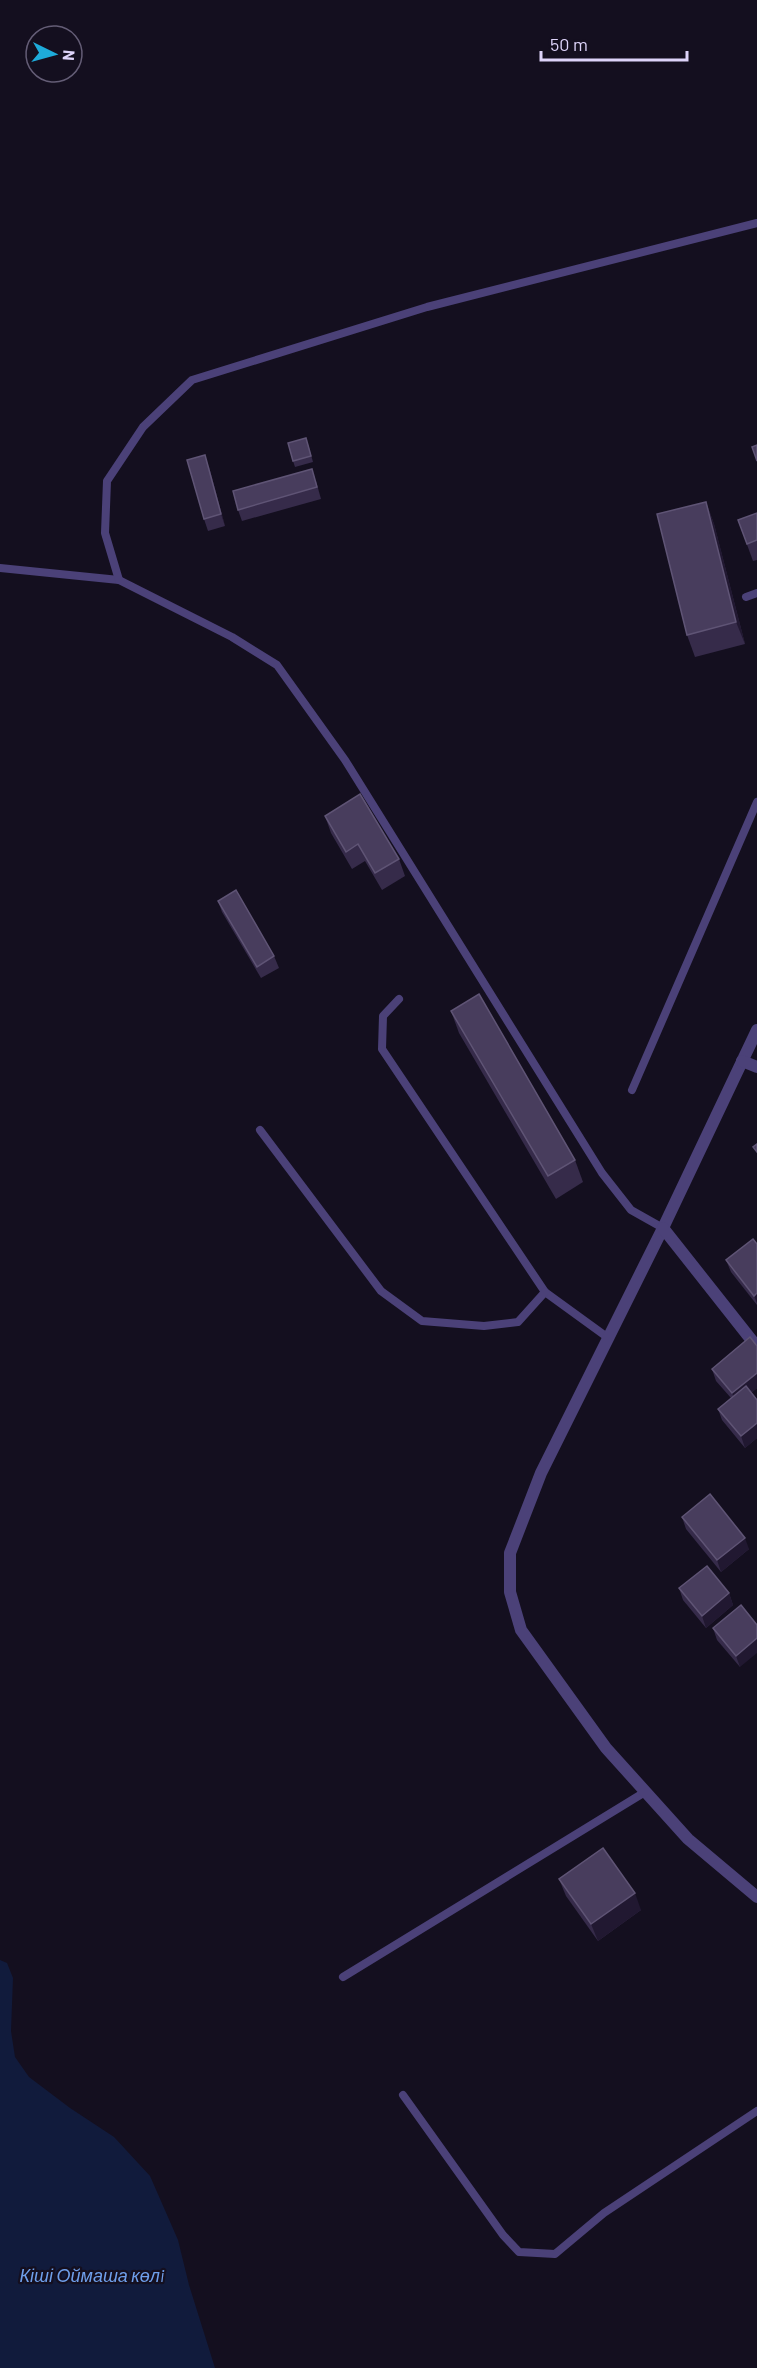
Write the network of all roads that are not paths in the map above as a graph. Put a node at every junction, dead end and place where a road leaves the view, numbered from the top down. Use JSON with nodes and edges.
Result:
{"nodes":[{"id":1,"x":757,"y":223,"type":"edge"},
{"id":2,"x":0,"y":568,"type":"edge"},
{"id":3,"x":119,"y":580,"type":"junction"},
{"id":4,"x":757,"y":593,"type":"edge"},
{"id":5,"x":746,"y":597,"type":"dead end"},
{"id":6,"x":757,"y":802,"type":"edge"},
{"id":7,"x":399,"y":999,"type":"dead end"},
{"id":8,"x":757,"y":1030,"type":"edge"},
{"id":9,"x":742,"y":1061,"type":"junction"},
{"id":10,"x":757,"y":1067,"type":"edge"},
{"id":11,"x":632,"y":1090,"type":"dead end"},
{"id":12,"x":260,"y":1130,"type":"dead end"},
{"id":13,"x":663,"y":1228,"type":"junction"},
{"id":14,"x":545,"y":1292,"type":"junction"},
{"id":15,"x":607,"y":1338,"type":"junction"},
{"id":16,"x":757,"y":1347,"type":"edge"},
{"id":17,"x":645,"y":1792,"type":"junction"},
{"id":18,"x":757,"y":1897,"type":"edge"},
{"id":19,"x":343,"y":1977,"type":"dead end"},
{"id":20,"x":403,"y":2095,"type":"dead end"},
{"id":21,"x":757,"y":2111,"type":"edge"}],
"edges":[{"from":1,"to":3,"type":"lane"},
{"from":2,"to":3,"type":"lane"},
{"from":3,"to":13,"type":"lane"},
{"from":4,"to":5,"type":"lane"},
{"from":6,"to":11,"type":"lane"},
{"from":7,"to":14,"type":"lane"},
{"from":8,"to":9,"type":"street"},
{"from":9,"to":10,"type":"street"},
{"from":9,"to":13,"type":"street"},
{"from":12,"to":14,"type":"lane"},
{"from":13,"to":15,"type":"street"},
{"from":13,"to":16,"type":"street"},
{"from":14,"to":15,"type":"lane"},
{"from":15,"to":17,"type":"street"},
{"from":17,"to":18,"type":"street"},
{"from":17,"to":19,"type":"lane"},
{"from":20,"to":21,"type":"lane"}]}
